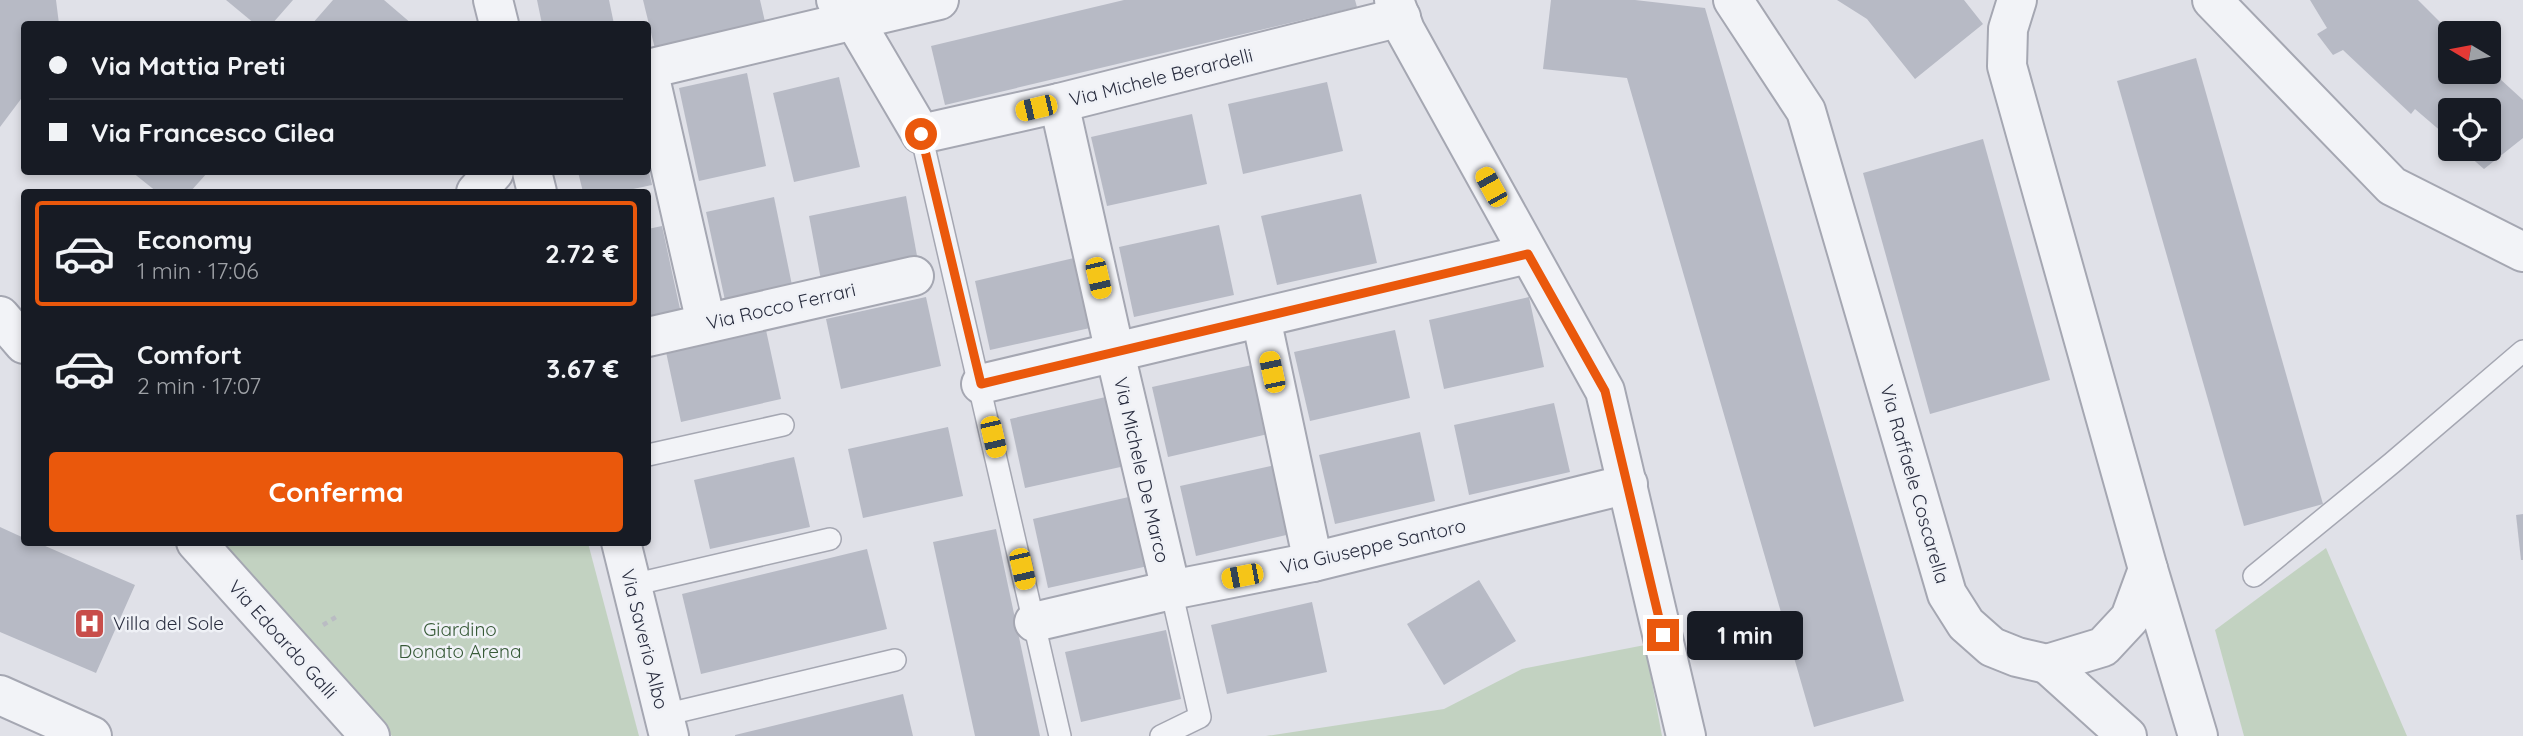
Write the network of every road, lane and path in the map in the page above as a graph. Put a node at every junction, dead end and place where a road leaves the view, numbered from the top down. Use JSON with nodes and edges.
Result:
{"nodes":[{"id":1,"x":493,"y":0,"type":"edge"},
{"id":2,"x":939,"y":0,"type":"edge"},
{"id":3,"x":1733,"y":0,"type":"edge"},
{"id":4,"x":2017,"y":0,"type":"edge"},
{"id":5,"x":2212,"y":0,"type":"edge"},
{"id":6,"x":1397,"y":9,"type":"edge"},
{"id":7,"x":845,"y":10,"type":"edge"},
{"id":8,"x":498,"y":21,"type":"edge"},
{"id":9,"x":651,"y":68,"type":"edge"},
{"id":10,"x":651,"y":82,"type":"edge"},
{"id":11,"x":1059,"y":103,"type":"junction"},
{"id":12,"x":921,"y":134,"type":"junction"},
{"id":13,"x":491,"y":175,"type":"edge"},
{"id":14,"x":479,"y":189,"type":"edge"},
{"id":15,"x":2523,"y":252,"type":"edge"},
{"id":16,"x":1528,"y":254,"type":"junction"},
{"id":17,"x":914,"y":276,"type":"dead end"},
{"id":18,"x":0,"y":316,"type":"edge"},
{"id":19,"x":1261,"y":318,"type":"junction"},
{"id":20,"x":706,"y":323,"type":"junction"},
{"id":21,"x":651,"y":336,"type":"edge"},
{"id":22,"x":21,"y":340,"type":"edge"},
{"id":23,"x":2523,"y":351,"type":"edge"},
{"id":24,"x":1115,"y":353,"type":"junction"},
{"id":25,"x":981,"y":384,"type":"junction"},
{"id":26,"x":783,"y":425,"type":"dead end"},
{"id":27,"x":651,"y":454,"type":"edge"},
{"id":28,"x":1628,"y":484,"type":"junction"},
{"id":29,"x":830,"y":539,"type":"dead end"},
{"id":30,"x":200,"y":546,"type":"edge"},
{"id":31,"x":622,"y":546,"type":"edge"},
{"id":32,"x":1313,"y":562,"type":"junction"},
{"id":33,"x":2148,"y":569,"type":"junction"},
{"id":34,"x":2253,"y":576,"type":"dead end"},
{"id":35,"x":632,"y":585,"type":"junction"},
{"id":36,"x":1171,"y":590,"type":"junction"},
{"id":37,"x":1034,"y":622,"type":"junction"},
{"id":38,"x":895,"y":660,"type":"dead end"},
{"id":39,"x":2047,"y":664,"type":"junction"},
{"id":40,"x":0,"y":695,"type":"edge"},
{"id":41,"x":666,"y":726,"type":"edge"},
{"id":42,"x":92,"y":736,"type":"edge"},
{"id":43,"x":370,"y":736,"type":"edge"},
{"id":44,"x":1060,"y":736,"type":"edge"},
{"id":45,"x":1161,"y":736,"type":"edge"},
{"id":46,"x":1686,"y":736,"type":"edge"},
{"id":47,"x":2127,"y":736,"type":"edge"},
{"id":48,"x":2198,"y":736,"type":"edge"}],
"edges":[{"from":1,"to":8,"type":"street"},
{"from":2,"to":7,"type":"street"},
{"from":3,"to":39,"type":"street","name":"Via Raffaele Coscarella"},
{"from":4,"to":33,"type":"street"},
{"from":5,"to":15,"type":"street"},
{"from":6,"to":11,"type":"street","name":"Via Michele Berardelli"},
{"from":6,"to":16,"type":"street"},
{"from":7,"to":9,"type":"street"},
{"from":7,"to":12,"type":"street"},
{"from":10,"to":20,"type":"street"},
{"from":11,"to":12,"type":"street","name":"Via Michele Berardelli"},
{"from":11,"to":24,"type":"street","name":"Via Michele De Marco"},
{"from":12,"to":25,"type":"lane"},
{"from":13,"to":14,"type":"street"},
{"from":16,"to":19,"type":"street"},
{"from":16,"to":28,"type":"street"},
{"from":17,"to":20,"type":"street","name":"Via Rocco Ferrari"},
{"from":18,"to":22,"type":"street"},
{"from":19,"to":24,"type":"street"},
{"from":19,"to":32,"type":"street"},
{"from":20,"to":21,"type":"street","name":"Via Rocco Ferrari"},
{"from":23,"to":34,"type":"lane"},
{"from":24,"to":25,"type":"street"},
{"from":24,"to":36,"type":"street","name":"Via Michele De Marco"},
{"from":25,"to":37,"type":"lane"},
{"from":26,"to":27,"type":"lane"},
{"from":28,"to":32,"type":"street","name":"Via Giuseppe Santoro"},
{"from":28,"to":46,"type":"street"},
{"from":29,"to":35,"type":"lane"},
{"from":30,"to":43,"type":"street","name":"Via Edoardo Galli"},
{"from":31,"to":35,"type":"street","name":"Via Saverio Albo"},
{"from":32,"to":36,"type":"street","name":"Via Giuseppe Santoro"},
{"from":33,"to":39,"type":"street"},
{"from":33,"to":48,"type":"street"},
{"from":35,"to":41,"type":"street","name":"Via Saverio Albo"},
{"from":36,"to":37,"type":"street","name":"Via Giuseppe Santoro"},
{"from":36,"to":45,"type":"lane"},
{"from":37,"to":44,"type":"lane"},
{"from":38,"to":41,"type":"lane"},
{"from":39,"to":47,"type":"street"},
{"from":40,"to":42,"type":"street"}]}
